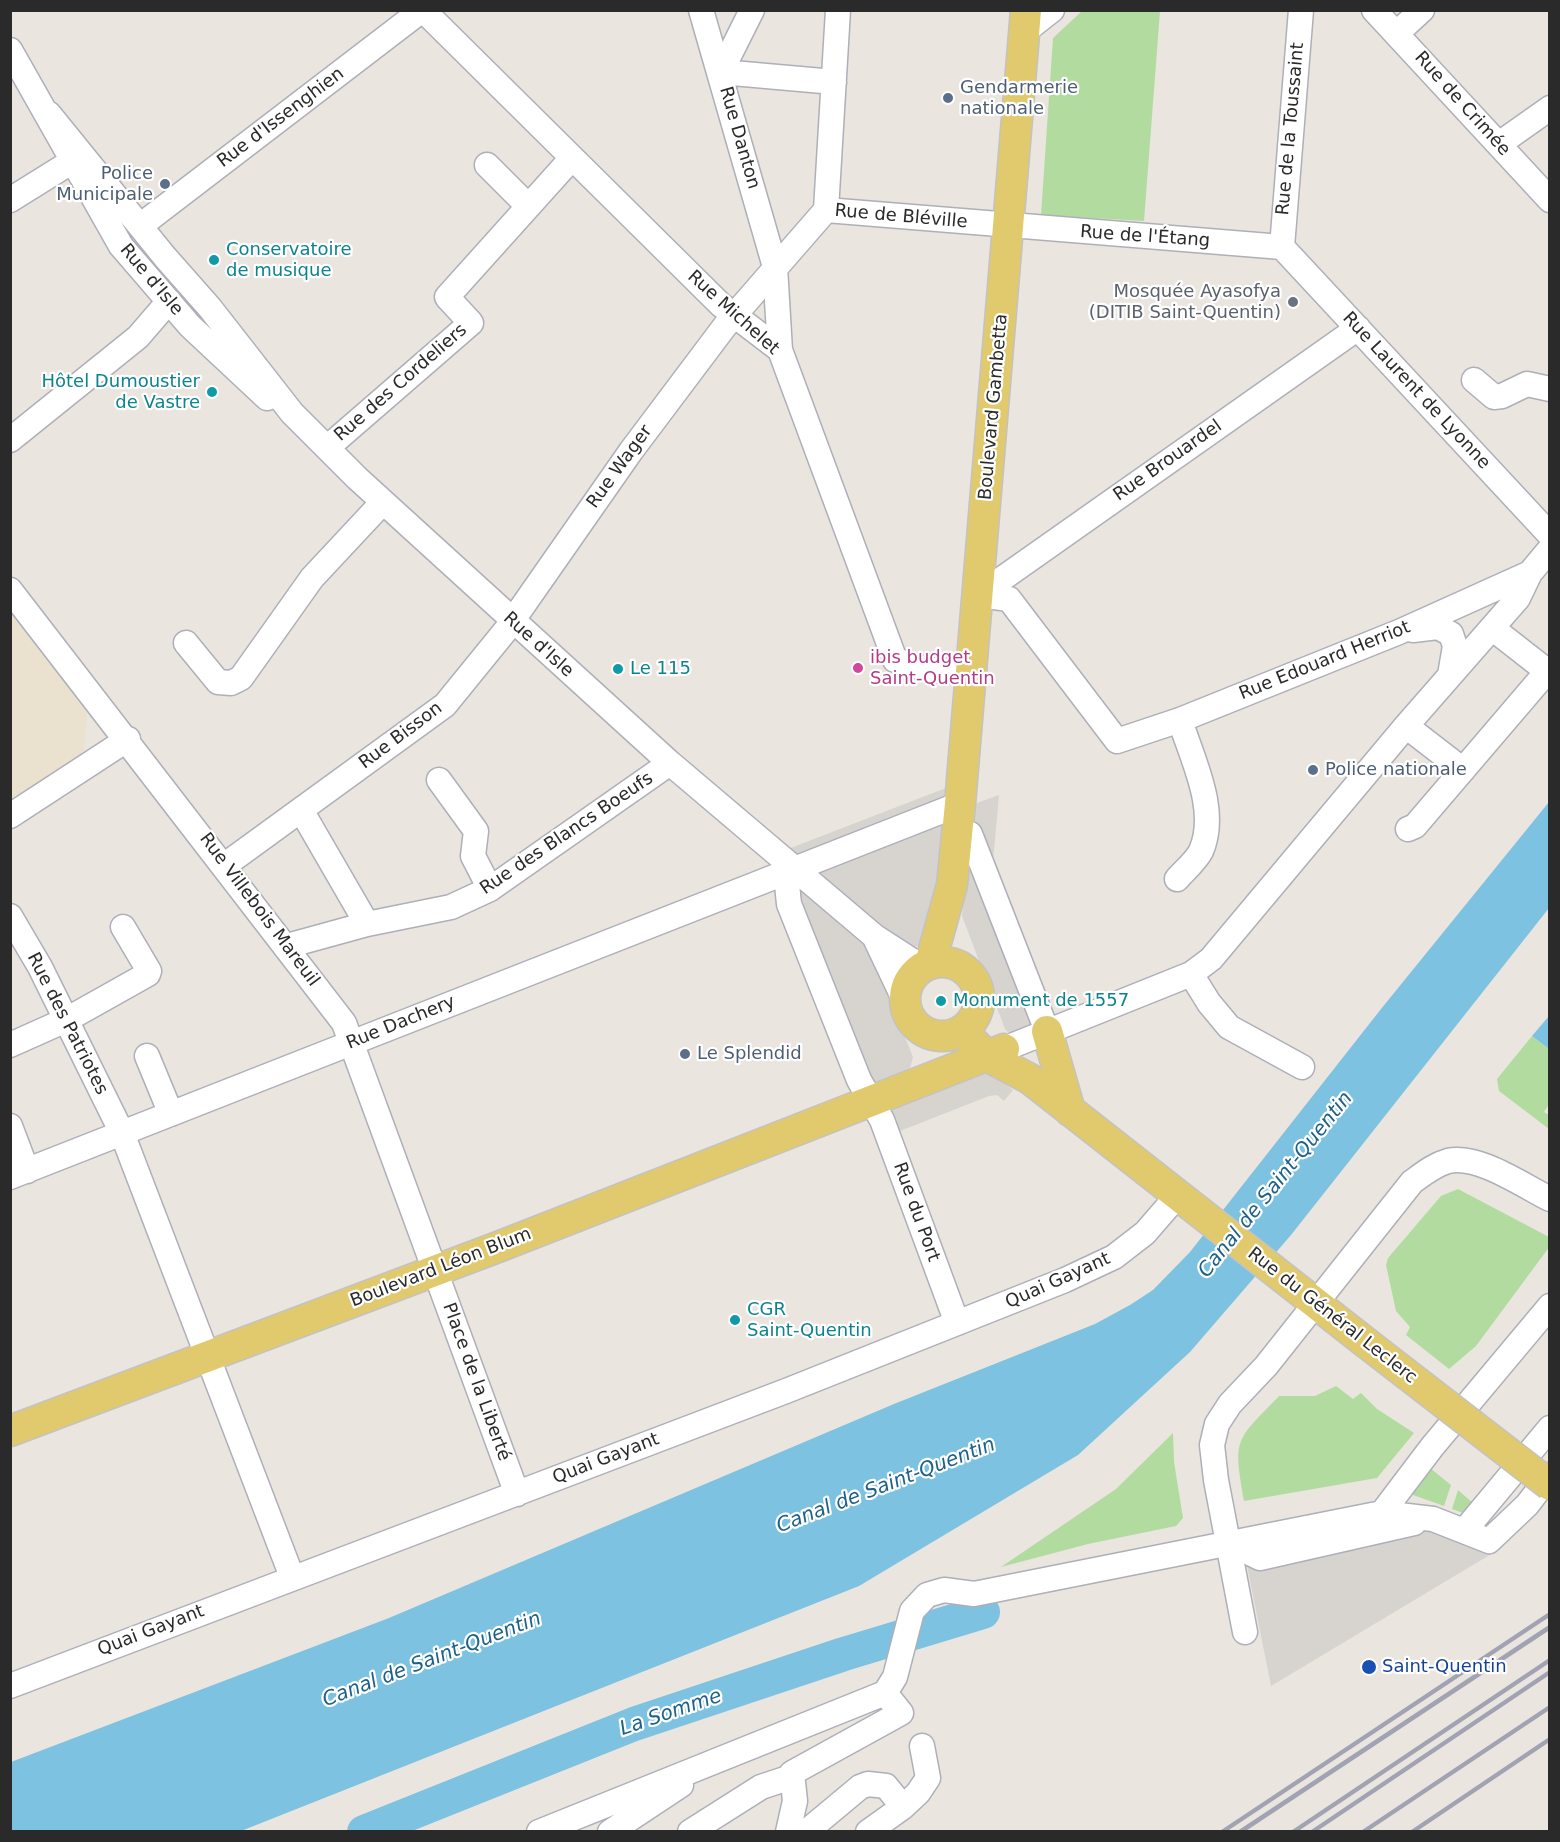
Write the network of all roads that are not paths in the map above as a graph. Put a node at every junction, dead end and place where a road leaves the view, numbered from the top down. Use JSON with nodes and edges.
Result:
{"nodes":[{"id":1,"x":422,"y":10,"type":"edge"},
{"id":2,"x":701,"y":10,"type":"edge"},
{"id":3,"x":752,"y":10,"type":"edge"},
{"id":4,"x":838,"y":10,"type":"edge"},
{"id":5,"x":1052,"y":10,"type":"edge"},
{"id":6,"x":1301,"y":10,"type":"edge"},
{"id":7,"x":1374,"y":10,"type":"edge"},
{"id":8,"x":1422,"y":10,"type":"edge"},
{"id":9,"x":1025,"y":22,"type":"edge"},
{"id":10,"x":1397,"y":33,"type":"junction"},
{"id":11,"x":10,"y":50,"type":"edge"},
{"id":12,"x":721,"y":72,"type":"junction"},
{"id":13,"x":834,"y":82,"type":"junction"},
{"id":14,"x":1550,"y":108,"type":"edge"},
{"id":15,"x":49,"y":114,"type":"junction"},
{"id":16,"x":1499,"y":144,"type":"junction"},
{"id":17,"x":572,"y":158,"type":"junction"},
{"id":18,"x":72,"y":162,"type":"junction"},
{"id":19,"x":487,"y":165,"type":"dead end"},
{"id":20,"x":10,"y":200,"type":"edge"},
{"id":21,"x":1550,"y":200,"type":"edge"},
{"id":22,"x":528,"y":206,"type":"junction"},
{"id":23,"x":826,"y":210,"type":"junction"},
{"id":24,"x":140,"y":226,"type":"junction"},
{"id":25,"x":1009,"y":226,"type":"junction"},
{"id":26,"x":1282,"y":247,"type":"junction"},
{"id":27,"x":776,"y":267,"type":"junction"},
{"id":28,"x":169,"y":301,"type":"junction"},
{"id":29,"x":733,"y":316,"type":"junction"},
{"id":30,"x":1358,"y":328,"type":"junction"},
{"id":31,"x":780,"y":350,"type":"junction"},
{"id":32,"x":1474,"y":380,"type":"dead end"},
{"id":33,"x":1550,"y":389,"type":"edge"},
{"id":34,"x":292,"y":413,"type":"junction"},
{"id":35,"x":10,"y":440,"type":"edge"},
{"id":36,"x":328,"y":447,"type":"junction"},
{"id":37,"x":383,"y":502,"type":"junction"},
{"id":38,"x":1550,"y":535,"type":"edge"},
{"id":39,"x":1550,"y":549,"type":"edge"},
{"id":40,"x":1530,"y":573,"type":"junction"},
{"id":41,"x":10,"y":590,"type":"edge"},
{"id":42,"x":979,"y":595,"type":"junction"},
{"id":43,"x":512,"y":621,"type":"junction"},
{"id":44,"x":1492,"y":628,"type":"junction"},
{"id":45,"x":1399,"y":632,"type":"junction"},
{"id":46,"x":186,"y":643,"type":"dead end"},
{"id":47,"x":1548,"y":669,"type":"edge"},
{"id":48,"x":972,"y":672,"type":"junction"},
{"id":49,"x":1450,"y":675,"type":"junction"},
{"id":50,"x":1180,"y":720,"type":"junction"},
{"id":51,"x":1406,"y":726,"type":"junction"},
{"id":52,"x":128,"y":740,"type":"junction"},
{"id":53,"x":670,"y":763,"type":"junction"},
{"id":54,"x":1462,"y":770,"type":"junction"},
{"id":55,"x":439,"y":780,"type":"dead end"},
{"id":56,"x":301,"y":810,"type":"junction"},
{"id":57,"x":10,"y":816,"type":"edge"},
{"id":58,"x":959,"y":817,"type":"junction"},
{"id":59,"x":1408,"y":829,"type":"dead end"},
{"id":60,"x":225,"y":865,"type":"junction"},
{"id":61,"x":792,"y":868,"type":"junction"},
{"id":62,"x":1177,"y":879,"type":"dead end"},
{"id":63,"x":952,"y":885,"type":"junction"},
{"id":64,"x":490,"y":889,"type":"junction"},
{"id":65,"x":10,"y":916,"type":"edge"},
{"id":66,"x":367,"y":924,"type":"junction"},
{"id":67,"x":123,"y":927,"type":"dead end"},
{"id":68,"x":874,"y":936,"type":"junction"},
{"id":69,"x":287,"y":946,"type":"junction"},
{"id":70,"x":926,"y":965,"type":"junction"},
{"id":71,"x":964,"y":969,"type":"junction"},
{"id":72,"x":1191,"y":974,"type":"junction"},
{"id":73,"x":904,"y":999,"type":"junction"},
{"id":74,"x":66,"y":1020,"type":"junction"},
{"id":75,"x":956,"y":1029,"type":"junction"},
{"id":76,"x":1047,"y":1031,"type":"junction"},
{"id":77,"x":352,"y":1042,"type":"junction"},
{"id":78,"x":10,"y":1045,"type":"edge"},
{"id":79,"x":995,"y":1053,"type":"junction"},
{"id":80,"x":147,"y":1056,"type":"dead end"},
{"id":81,"x":1302,"y":1067,"type":"dead end"},
{"id":82,"x":952,"y":1070,"type":"junction"},
{"id":83,"x":921,"y":1082,"type":"junction"},
{"id":84,"x":870,"y":1102,"type":"junction"},
{"id":85,"x":1070,"y":1110,"type":"junction"},
{"id":86,"x":171,"y":1114,"type":"junction"},
{"id":87,"x":10,"y":1126,"type":"edge"},
{"id":88,"x":122,"y":1133,"type":"junction"},
{"id":89,"x":19,"y":1174,"type":"edge"},
{"id":90,"x":1550,"y":1199,"type":"edge"},
{"id":91,"x":1186,"y":1201,"type":"junction"},
{"id":92,"x":435,"y":1270,"type":"junction"},
{"id":93,"x":1317,"y":1304,"type":"junction"},
{"id":94,"x":1550,"y":1306,"type":"edge"},
{"id":95,"x":957,"y":1323,"type":"junction"},
{"id":96,"x":205,"y":1356,"type":"junction"},
{"id":97,"x":1550,"y":1428,"type":"edge"},
{"id":98,"x":10,"y":1431,"type":"edge"},
{"id":99,"x":1550,"y":1474,"type":"edge"},
{"id":100,"x":1550,"y":1485,"type":"edge"},
{"id":101,"x":517,"y":1494,"type":"junction"},
{"id":102,"x":1382,"y":1513,"type":"junction"},
{"id":103,"x":1433,"y":1519,"type":"junction"},
{"id":104,"x":1465,"y":1530,"type":"junction"},
{"id":105,"x":1229,"y":1543,"type":"junction"},
{"id":106,"x":292,"y":1577,"type":"junction"},
{"id":107,"x":1245,"y":1632,"type":"dead end"},
{"id":108,"x":13,"y":1679,"type":"edge"},
{"id":109,"x":890,"y":1685,"type":"junction"},
{"id":110,"x":922,"y":1746,"type":"dead end"},
{"id":111,"x":729,"y":1754,"type":"junction"},
{"id":112,"x":791,"y":1777,"type":"junction"},
{"id":113,"x":903,"y":1807,"type":"junction"},
{"id":114,"x":539,"y":1832,"type":"edge"},
{"id":115,"x":610,"y":1832,"type":"edge"},
{"id":116,"x":690,"y":1832,"type":"edge"},
{"id":117,"x":788,"y":1832,"type":"edge"},
{"id":118,"x":806,"y":1832,"type":"edge"},
{"id":119,"x":868,"y":1832,"type":"edge"}],
"edges":[{"from":1,"to":17,"type":"street","name":"Rue Michelet"},
{"from":1,"to":24,"type":"street","name":"Rue d'Issenghien"},
{"from":2,"to":12,"type":"street","name":"Rue Danton"},
{"from":3,"to":12,"type":"street"},
{"from":4,"to":13,"type":"street"},
{"from":5,"to":9,"type":"street"},
{"from":6,"to":26,"type":"street","name":"Rue de la Toussaint"},
{"from":7,"to":10,"type":"street","name":"Rue de Crimée"},
{"from":8,"to":10,"type":"street"},
{"from":9,"to":25,"type":"main road","name":"Boulevard Gambetta"},
{"from":10,"to":16,"type":"street","name":"Rue de Crimée"},
{"from":11,"to":15,"type":"street","name":"Rue d'Isle"},
{"from":12,"to":13,"type":"street"},
{"from":12,"to":27,"type":"street","name":"Rue Danton"},
{"from":13,"to":23,"type":"street"},
{"from":14,"to":16,"type":"street"},
{"from":15,"to":18,"type":"street","name":"Rue d'Isle"},
{"from":15,"to":24,"type":"street","name":"Rue d'Isle"},
{"from":16,"to":21,"type":"street","name":"Rue de Crimée"},
{"from":17,"to":22,"type":"street","name":"Rue des Cordeliers"},
{"from":17,"to":29,"type":"street","name":"Rue Michelet"},
{"from":18,"to":20,"type":"street"},
{"from":18,"to":28,"type":"street","name":"Rue d'Isle"},
{"from":19,"to":22,"type":"street"},
{"from":22,"to":36,"type":"street","name":"Rue des Cordeliers"},
{"from":23,"to":25,"type":"street","name":"Rue de Bléville"},
{"from":23,"to":27,"type":"street","name":"Rue de Bléville"},
{"from":24,"to":34,"type":"street","name":"Rue d'Isle"},
{"from":25,"to":26,"type":"street","name":"Rue de l'Étang"},
{"from":25,"to":42,"type":"main road","name":"Boulevard Gambetta"},
{"from":26,"to":30,"type":"street","name":"Rue Laurent de Lyonne"},
{"from":27,"to":29,"type":"street","name":"Rue de Bléville"},
{"from":27,"to":31,"type":"street","name":"Rue Danton"},
{"from":28,"to":34,"type":"street","name":"Rue d'Isle"},
{"from":28,"to":35,"type":"street"},
{"from":29,"to":31,"type":"street","name":"Rue Michelet"},
{"from":29,"to":43,"type":"street","name":"Rue Wager"},
{"from":30,"to":38,"type":"street","name":"Rue Laurent de Lyonne"},
{"from":30,"to":42,"type":"street","name":"Rue Brouardel"},
{"from":31,"to":48,"type":"street","name":"Rue Michelet"},
{"from":32,"to":33,"type":"street"},
{"from":34,"to":36,"type":"street","name":"Rue d'Isle"},
{"from":36,"to":37,"type":"street","name":"Rue d'Isle"},
{"from":37,"to":43,"type":"street","name":"Rue d'Isle"},
{"from":37,"to":46,"type":"street"},
{"from":39,"to":40,"type":"street"},
{"from":40,"to":44,"type":"street"},
{"from":40,"to":45,"type":"street","name":"Rue Edouard Herriot"},
{"from":41,"to":52,"type":"street","name":"Rue Villebois Mareuil"},
{"from":42,"to":48,"type":"main road","name":"Boulevard Gambetta"},
{"from":42,"to":50,"type":"street","name":"Rue Edouard Herriot"},
{"from":43,"to":53,"type":"street","name":"Rue d'Isle"},
{"from":43,"to":56,"type":"street","name":"Rue Bisson"},
{"from":44,"to":47,"type":"street"},
{"from":44,"to":49,"type":"street"},
{"from":45,"to":49,"type":"street"},
{"from":45,"to":50,"type":"street","name":"Rue Edouard Herriot"},
{"from":47,"to":54,"type":"street"},
{"from":48,"to":58,"type":"main road","name":"Boulevard Gambetta"},
{"from":49,"to":51,"type":"street"},
{"from":50,"to":62,"type":"street"},
{"from":51,"to":54,"type":"street"},
{"from":51,"to":72,"type":"street"},
{"from":52,"to":57,"type":"street"},
{"from":52,"to":60,"type":"street","name":"Rue Villebois Mareuil"},
{"from":53,"to":61,"type":"street","name":"Rue d'Isle"},
{"from":53,"to":64,"type":"street","name":"Rue des Blancs Boeufs"},
{"from":54,"to":59,"type":"street"},
{"from":55,"to":64,"type":"street"},
{"from":56,"to":60,"type":"street","name":"Rue Bisson"},
{"from":56,"to":66,"type":"street"},
{"from":58,"to":61,"type":"street","name":"Rue Dachery"},
{"from":58,"to":63,"type":"main road","name":"Boulevard Gambetta"},
{"from":58,"to":76,"type":"street"},
{"from":60,"to":69,"type":"street","name":"Rue Villebois Mareuil"},
{"from":61,"to":68,"type":"street","name":"Rue d'Isle"},
{"from":61,"to":77,"type":"street","name":"Rue Dachery"},
{"from":61,"to":84,"type":"street","name":"Rue du Port"},
{"from":63,"to":70,"type":"main road"},
{"from":63,"to":71,"type":"main road"},
{"from":64,"to":66,"type":"street","name":"Rue des Blancs Boeufs"},
{"from":65,"to":74,"type":"street","name":"Rue des Patriotes"},
{"from":66,"to":69,"type":"street","name":"Rue des Blancs Boeufs"},
{"from":67,"to":74,"type":"street"},
{"from":68,"to":70,"type":"street","name":"Rue d'Isle"},
{"from":68,"to":73,"type":"street"},
{"from":69,"to":77,"type":"street","name":"Rue Villebois Mareuil"},
{"from":70,"to":71,"type":"main road"},
{"from":70,"to":73,"type":"main road"},
{"from":71,"to":75,"type":"main road"},
{"from":72,"to":76,"type":"street"},
{"from":72,"to":81,"type":"street"},
{"from":73,"to":75,"type":"main road"},
{"from":74,"to":78,"type":"street"},
{"from":74,"to":88,"type":"street","name":"Rue des Patriotes"},
{"from":75,"to":79,"type":"main road","name":"Rue du Général Leclerc"},
{"from":75,"to":82,"type":"main road"},
{"from":75,"to":83,"type":"main road"},
{"from":76,"to":79,"type":"street"},
{"from":76,"to":85,"type":"main road"},
{"from":77,"to":86,"type":"street","name":"Rue Dachery"},
{"from":77,"to":92,"type":"street","name":"Rue Villebois Mareuil"},
{"from":79,"to":82,"type":"main road","name":"Boulevard Léon Blum"},
{"from":79,"to":85,"type":"main road","name":"Rue du Général Leclerc"},
{"from":80,"to":86,"type":"street"},
{"from":82,"to":83,"type":"main road","name":"Boulevard Léon Blum"},
{"from":83,"to":84,"type":"main road","name":"Boulevard Léon Blum"},
{"from":84,"to":92,"type":"main road","name":"Boulevard Léon Blum"},
{"from":84,"to":95,"type":"street","name":"Rue du Port"},
{"from":85,"to":91,"type":"main road","name":"Rue du Général Leclerc"},
{"from":86,"to":88,"type":"street","name":"Rue Dachery"},
{"from":87,"to":89,"type":"street"},
{"from":88,"to":89,"type":"street","name":"Rue Dachery"},
{"from":88,"to":96,"type":"street","name":"Rue des Patriotes"},
{"from":90,"to":93,"type":"street"},
{"from":91,"to":93,"type":"main road","name":"Rue du Général Leclerc"},
{"from":91,"to":95,"type":"street","name":"Quai Gayant"},
{"from":92,"to":96,"type":"main road","name":"Boulevard Léon Blum"},
{"from":92,"to":101,"type":"street","name":"Place de la Liberté"},
{"from":93,"to":100,"type":"main road","name":"Rue du Général Leclerc","bridge":true},
{"from":93,"to":105,"type":"street"},
{"from":94,"to":102,"type":"street"},
{"from":95,"to":101,"type":"street","name":"Quai Gayant"},
{"from":96,"to":98,"type":"main road","name":"Boulevard Léon Blum"},
{"from":96,"to":106,"type":"street","name":"Rue des Patriotes"},
{"from":97,"to":104,"type":"street"},
{"from":99,"to":104,"type":"street"},
{"from":101,"to":106,"type":"street","name":"Quai Gayant"},
{"from":102,"to":103,"type":"street"},
{"from":102,"to":105,"type":"street"},
{"from":103,"to":104,"type":"street"},
{"from":103,"to":105,"type":"street"},
{"from":105,"to":107,"type":"street"},
{"from":105,"to":109,"type":"street"},
{"from":106,"to":108,"type":"street","name":"Quai Gayant"},
{"from":109,"to":111,"type":"street"},
{"from":109,"to":112,"type":"street"},
{"from":110,"to":113,"type":"street"},
{"from":111,"to":114,"type":"street"},
{"from":111,"to":115,"type":"street"},
{"from":112,"to":116,"type":"street"},
{"from":112,"to":117,"type":"street"},
{"from":113,"to":118,"type":"street"},
{"from":113,"to":119,"type":"street"}]}
